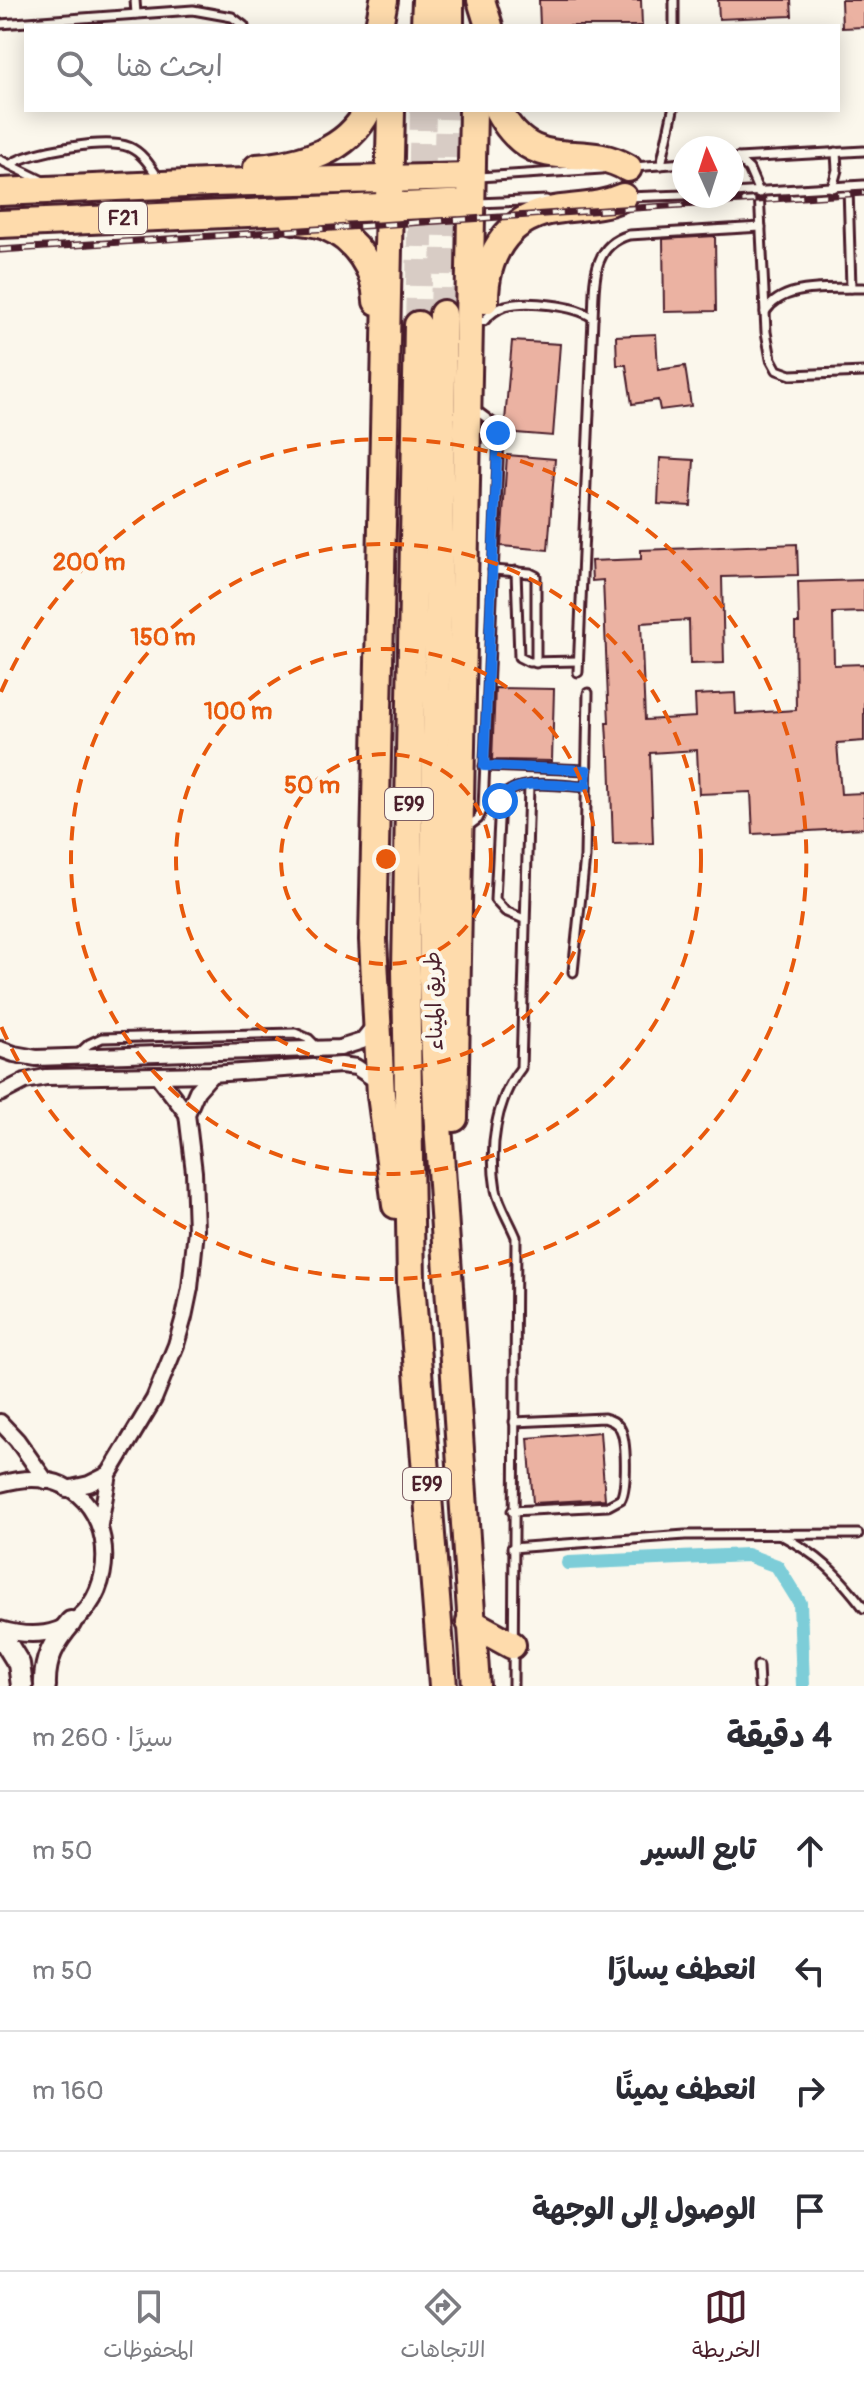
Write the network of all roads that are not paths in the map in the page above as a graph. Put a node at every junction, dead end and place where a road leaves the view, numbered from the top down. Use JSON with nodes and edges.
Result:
{"nodes":[{"id":1,"x":135,"y":0,"type":"edge"},
{"id":2,"x":192,"y":0,"type":"edge"},
{"id":3,"x":384,"y":0,"type":"edge"},
{"id":4,"x":394,"y":0,"type":"edge"},
{"id":5,"x":426,"y":0,"type":"edge"},
{"id":6,"x":450,"y":0,"type":"edge"},
{"id":7,"x":478,"y":0,"type":"edge"},
{"id":8,"x":674,"y":0,"type":"edge"},
{"id":9,"x":193,"y":10,"type":"junction"},
{"id":10,"x":136,"y":14,"type":"junction"},
{"id":11,"x":0,"y":24,"type":"edge"},
{"id":12,"x":241,"y":24,"type":"edge"},
{"id":13,"x":379,"y":24,"type":"edge"},
{"id":14,"x":393,"y":24,"type":"edge"},
{"id":15,"x":425,"y":24,"type":"edge"},
{"id":16,"x":450,"y":24,"type":"edge"},
{"id":17,"x":475,"y":24,"type":"edge"},
{"id":18,"x":488,"y":24,"type":"edge"},
{"id":19,"x":674,"y":24,"type":"edge"},
{"id":20,"x":367,"y":112,"type":"edge"},
{"id":21,"x":391,"y":112,"type":"edge"},
{"id":22,"x":473,"y":112,"type":"edge"},
{"id":23,"x":499,"y":112,"type":"edge"},
{"id":24,"x":673,"y":112,"type":"edge"},
{"id":25,"x":864,"y":151,"type":"edge"},
{"id":26,"x":836,"y":152,"type":"junction"},
{"id":27,"x":744,"y":157,"type":"edge"},
{"id":28,"x":0,"y":160,"type":"edge"},
{"id":29,"x":11,"y":164,"type":"junction"},
{"id":30,"x":672,"y":164,"type":"edge"},
{"id":31,"x":661,"y":165,"type":"junction"},
{"id":32,"x":744,"y":165,"type":"edge"},
{"id":33,"x":628,"y":168,"type":"junction"},
{"id":34,"x":209,"y":183,"type":"junction"},
{"id":35,"x":163,"y":184,"type":"junction"},
{"id":36,"x":864,"y":185,"type":"edge"},
{"id":37,"x":848,"y":187,"type":"junction"},
{"id":38,"x":64,"y":188,"type":"junction"},
{"id":39,"x":832,"y":188,"type":"junction"},
{"id":40,"x":471,"y":190,"type":"junction"},
{"id":41,"x":0,"y":192,"type":"edge"},
{"id":42,"x":759,"y":192,"type":"junction"},
{"id":43,"x":744,"y":193,"type":"edge"},
{"id":44,"x":389,"y":194,"type":"junction"},
{"id":45,"x":672,"y":195,"type":"edge"},
{"id":46,"x":623,"y":197,"type":"junction"},
{"id":47,"x":247,"y":212,"type":"junction"},
{"id":48,"x":0,"y":224,"type":"edge"},
{"id":49,"x":761,"y":227,"type":"junction"},
{"id":50,"x":851,"y":288,"type":"junction"},
{"id":51,"x":864,"y":288,"type":"edge"},
{"id":52,"x":765,"y":312,"type":"junction"},
{"id":53,"x":443,"y":314,"type":"tunnel mouth"},
{"id":54,"x":593,"y":318,"type":"junction"},
{"id":55,"x":484,"y":321,"type":"junction"},
{"id":56,"x":418,"y":325,"type":"tunnel mouth"},
{"id":57,"x":468,"y":372,"type":"junction"},
{"id":58,"x":864,"y":372,"type":"edge"},
{"id":59,"x":385,"y":375,"type":"junction"},
{"id":60,"x":467,"y":405,"type":"junction"},
{"id":61,"x":493,"y":570,"type":"junction"},
{"id":62,"x":516,"y":571,"type":"junction"},
{"id":63,"x":578,"y":661,"type":"junction"},
{"id":64,"x":536,"y":663,"type":"junction"},
{"id":65,"x":578,"y":672,"type":"dead end"},
{"id":66,"x":588,"y":693,"type":"dead end"},
{"id":67,"x":484,"y":766,"type":"junction"},
{"id":68,"x":587,"y":770,"type":"junction"},
{"id":69,"x":529,"y":785,"type":"junction"},
{"id":70,"x":586,"y":787,"type":"junction"},
{"id":71,"x":459,"y":831,"type":"junction"},
{"id":72,"x":524,"y":919,"type":"junction"},
{"id":73,"x":573,"y":972,"type":"dead end"},
{"id":74,"x":377,"y":1022,"type":"junction"},
{"id":75,"x":0,"y":1049,"type":"edge"},
{"id":76,"x":212,"y":1074,"type":"junction"},
{"id":77,"x":157,"y":1075,"type":"junction"},
{"id":78,"x":380,"y":1083,"type":"junction"},
{"id":79,"x":0,"y":1094,"type":"edge"},
{"id":80,"x":187,"y":1114,"type":"junction"},
{"id":81,"x":442,"y":1176,"type":"junction"},
{"id":82,"x":411,"y":1283,"type":"junction"},
{"id":83,"x":0,"y":1422,"type":"edge"},
{"id":84,"x":514,"y":1422,"type":"junction"},
{"id":85,"x":109,"y":1474,"type":"junction"},
{"id":86,"x":46,"y":1481,"type":"junction"},
{"id":87,"x":0,"y":1483,"type":"edge"},
{"id":88,"x":67,"y":1489,"type":"junction"},
{"id":89,"x":512,"y":1511,"type":"junction"},
{"id":90,"x":100,"y":1524,"type":"junction"},
{"id":91,"x":778,"y":1533,"type":"junction"},
{"id":92,"x":858,"y":1534,"type":"dead end"},
{"id":93,"x":512,"y":1548,"type":"junction"},
{"id":94,"x":864,"y":1608,"type":"edge"},
{"id":95,"x":71,"y":1622,"type":"junction"},
{"id":96,"x":470,"y":1622,"type":"junction"},
{"id":97,"x":0,"y":1631,"type":"edge"},
{"id":98,"x":512,"y":1645,"type":"junction"},
{"id":99,"x":758,"y":1666,"type":"dead end"},
{"id":100,"x":22,"y":1686,"type":"edge"},
{"id":101,"x":45,"y":1686,"type":"edge"},
{"id":102,"x":443,"y":1686,"type":"edge"},
{"id":103,"x":476,"y":1686,"type":"edge"},
{"id":104,"x":513,"y":1686,"type":"edge"},
{"id":105,"x":759,"y":1686,"type":"edge"}],
"edges":[{"from":1,"to":10,"type":"lane"},
{"from":2,"to":9,"type":"lane"},
{"from":3,"to":13,"type":"highway"},
{"from":4,"to":14,"type":"highway"},
{"from":5,"to":15,"type":"highway"},
{"from":6,"to":16,"type":"highway"},
{"from":7,"to":17,"type":"highway"},
{"from":7,"to":18,"type":"highway"},
{"from":8,"to":19,"type":"lane"},
{"from":9,"to":10,"type":"lane"},
{"from":9,"to":12,"type":"lane"},
{"from":10,"to":11,"type":"lane"},
{"from":20,"to":34,"type":"highway"},
{"from":21,"to":44,"type":"highway"},
{"from":22,"to":40,"type":"highway"},
{"from":23,"to":33,"type":"highway"},
{"from":24,"to":31,"type":"lane"},
{"from":25,"to":26,"type":"lane"},
{"from":26,"to":27,"type":"lane"},
{"from":26,"to":39,"type":"lane"},
{"from":28,"to":29,"type":"lane"},
{"from":29,"to":35,"type":"lane"},
{"from":29,"to":38,"type":"lane"},
{"from":30,"to":31,"type":"lane"},
{"from":31,"to":33,"type":"lane"},
{"from":32,"to":42,"type":"lane"},
{"from":33,"to":40,"type":"lane"},
{"from":34,"to":35,"type":"highway","number":"F21"},
{"from":34,"to":44,"type":"highway","number":"F21"},
{"from":35,"to":38,"type":"highway","number":"F21"},
{"from":36,"to":37,"type":"lane"},
{"from":37,"to":39,"type":"lane"},
{"from":37,"to":50,"type":"lane"},
{"from":38,"to":41,"type":"highway","number":"F21"},
{"from":39,"to":42,"type":"lane"},
{"from":40,"to":44,"type":"highway","number":"F21"},
{"from":40,"to":46,"type":"lane"},
{"from":40,"to":57,"type":"highway"},
{"from":42,"to":43,"type":"lane"},
{"from":42,"to":49,"type":"lane"},
{"from":44,"to":47,"type":"highway","number":"F21"},
{"from":44,"to":59,"type":"highway"},
{"from":45,"to":46,"type":"lane"},
{"from":46,"to":55,"type":"highway"},
{"from":47,"to":48,"type":"highway","number":"F21"},
{"from":47,"to":59,"type":"highway"},
{"from":49,"to":52,"type":"lane"},
{"from":49,"to":54,"type":"lane"},
{"from":50,"to":51,"type":"lane"},
{"from":50,"to":52,"type":"lane"},
{"from":52,"to":58,"type":"lane"},
{"from":53,"to":81,"type":"highway","name":"طريق الميناء","number":"E99"},
{"from":54,"to":55,"type":"lane"},
{"from":54,"to":63,"type":"lane"},
{"from":55,"to":57,"type":"highway"},
{"from":56,"to":82,"type":"highway","name":"طريق الميناء","number":"E99"},
{"from":57,"to":60,"type":"highway"},
{"from":59,"to":74,"type":"highway"},
{"from":60,"to":61,"type":"lane"},
{"from":60,"to":71,"type":"highway"},
{"from":61,"to":62,"type":"lane"},
{"from":61,"to":67,"type":"lane"},
{"from":62,"to":64,"type":"lane"},
{"from":62,"to":64,"type":"lane"},
{"from":63,"to":64,"type":"lane"},
{"from":63,"to":65,"type":"lane"},
{"from":66,"to":68,"type":"lane"},
{"from":67,"to":68,"type":"lane"},
{"from":67,"to":71,"type":"lane"},
{"from":68,"to":70,"type":"lane"},
{"from":69,"to":70,"type":"lane"},
{"from":69,"to":72,"type":"lane"},
{"from":69,"to":72,"type":"lane"},
{"from":70,"to":73,"type":"lane"},
{"from":71,"to":81,"type":"highway"},
{"from":72,"to":84,"type":"lane"},
{"from":74,"to":75,"type":"street"},
{"from":74,"to":78,"type":"highway"},
{"from":76,"to":77,"type":"street"},
{"from":76,"to":78,"type":"street"},
{"from":76,"to":80,"type":"street"},
{"from":77,"to":79,"type":"street"},
{"from":77,"to":80,"type":"street"},
{"from":78,"to":82,"type":"highway"},
{"from":80,"to":85,"type":"street"},
{"from":81,"to":96,"type":"highway","name":"طريق الميناء","number":"E99"},
{"from":82,"to":102,"type":"highway","name":"طريق الميناء","number":"E99"},
{"from":83,"to":86,"type":"street"},
{"from":84,"to":89,"type":"lane"},
{"from":84,"to":89,"type":"lane"},
{"from":85,"to":88,"type":"street"},
{"from":85,"to":90,"type":"street"},
{"from":86,"to":87,"type":"street"},
{"from":86,"to":88,"type":"street"},
{"from":88,"to":90,"type":"street"},
{"from":89,"to":93,"type":"lane"},
{"from":90,"to":95,"type":"street"},
{"from":91,"to":92,"type":"lane"},
{"from":91,"to":93,"type":"lane"},
{"from":91,"to":94,"type":"lane"},
{"from":93,"to":98,"type":"lane"},
{"from":95,"to":97,"type":"street"},
{"from":95,"to":101,"type":"street"},
{"from":96,"to":98,"type":"highway"},
{"from":96,"to":103,"type":"highway","name":"طريق الميناء","number":"E99"},
{"from":97,"to":100,"type":"street"},
{"from":98,"to":104,"type":"lane"},
{"from":99,"to":105,"type":"lane"}]}
